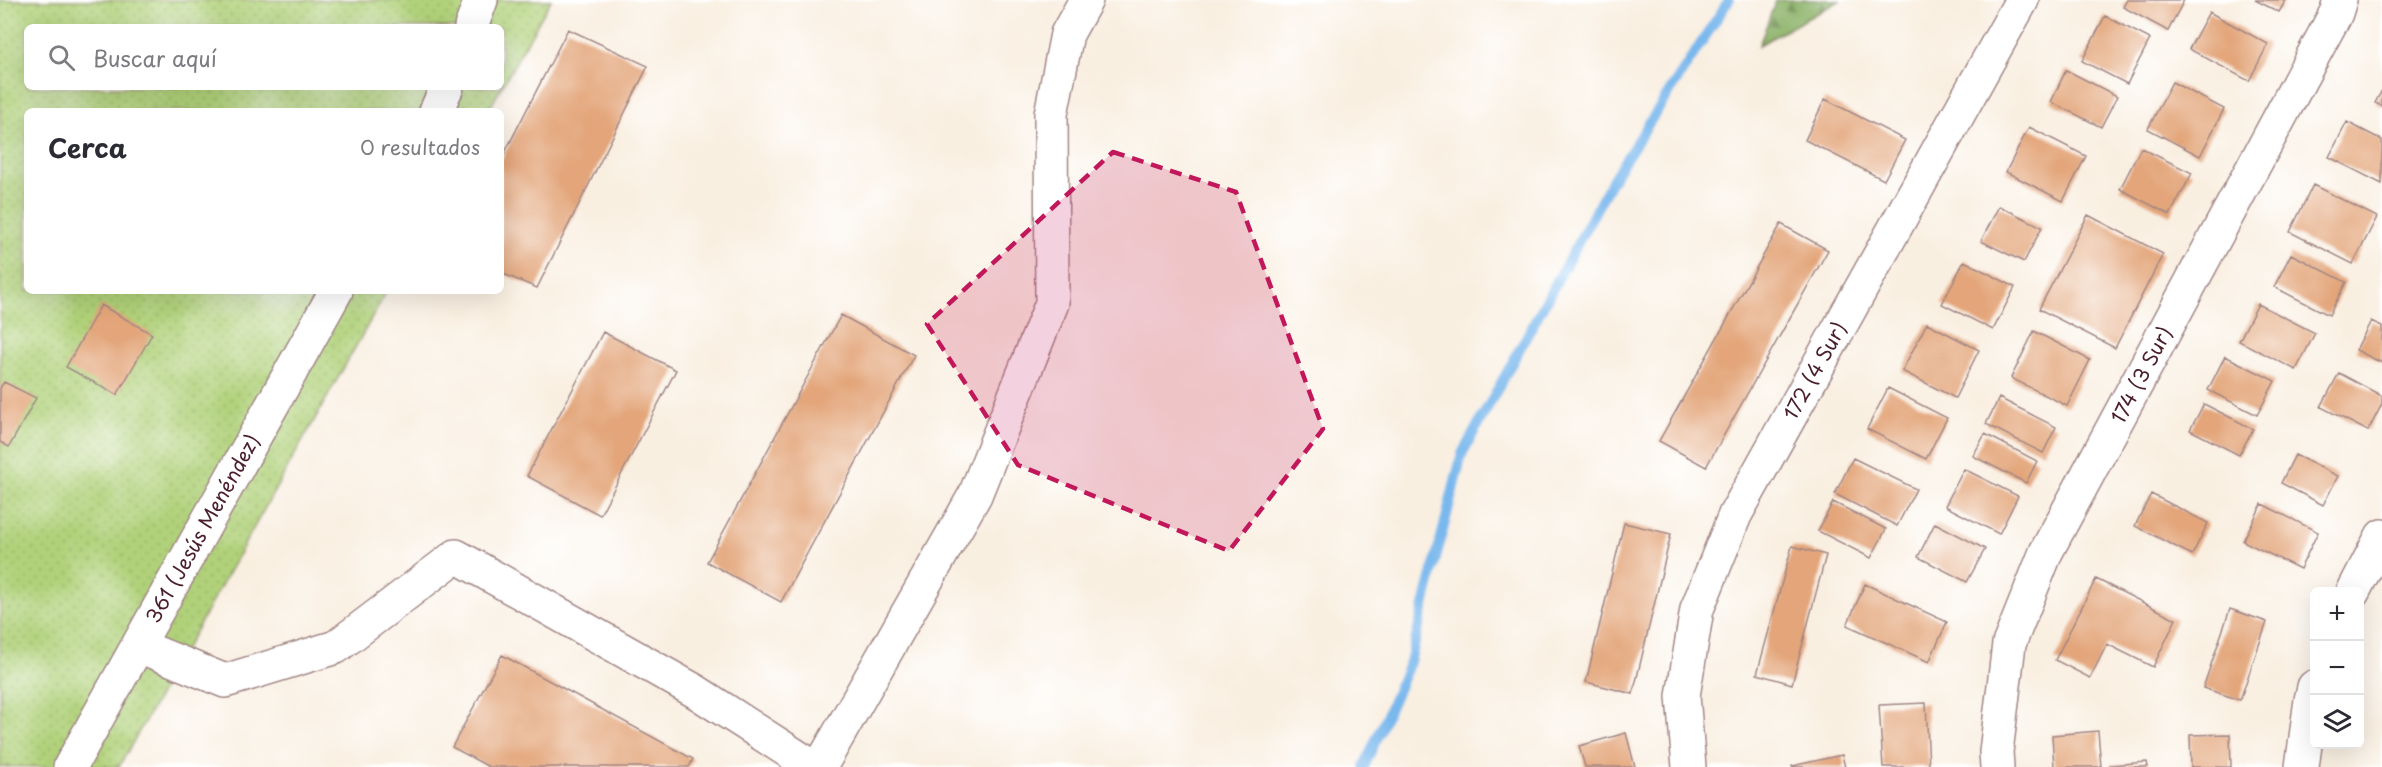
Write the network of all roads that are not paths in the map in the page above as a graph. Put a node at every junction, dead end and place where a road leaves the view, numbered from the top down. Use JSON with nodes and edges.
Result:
{"nodes":[{"id":1,"x":481,"y":0,"type":"edge"},
{"id":2,"x":1086,"y":0,"type":"edge"},
{"id":3,"x":2022,"y":0,"type":"edge"},
{"id":4,"x":2340,"y":0,"type":"edge"},
{"id":5,"x":472,"y":24,"type":"edge"},
{"id":6,"x":446,"y":90,"type":"edge"},
{"id":7,"x":437,"y":108,"type":"edge"},
{"id":8,"x":334,"y":294,"type":"edge"},
{"id":9,"x":2382,"y":536,"type":"edge"},
{"id":10,"x":2355,"y":587,"type":"edge"},
{"id":11,"x":139,"y":646,"type":"junction"},
{"id":12,"x":2312,"y":695,"type":"edge"},
{"id":13,"x":70,"y":767,"type":"edge"},
{"id":14,"x":813,"y":767,"type":"edge"},
{"id":15,"x":820,"y":767,"type":"edge"},
{"id":16,"x":1689,"y":767,"type":"edge"},
{"id":17,"x":1997,"y":767,"type":"edge"},
{"id":18,"x":2302,"y":767,"type":"edge"}],
"edges":[{"from":1,"to":5,"type":"street"},
{"from":2,"to":15,"type":"street"},
{"from":3,"to":16,"type":"street","name":"172 (4 Sur)"},
{"from":4,"to":17,"type":"street","name":"174 (3 Sur)"},
{"from":6,"to":7,"type":"street"},
{"from":8,"to":11,"type":"street","name":"361 (Jesús Menéndez)"},
{"from":9,"to":10,"type":"street"},
{"from":11,"to":13,"type":"street","name":"361 (Jesús Menéndez)"},
{"from":11,"to":14,"type":"street"},
{"from":12,"to":18,"type":"street"}]}
